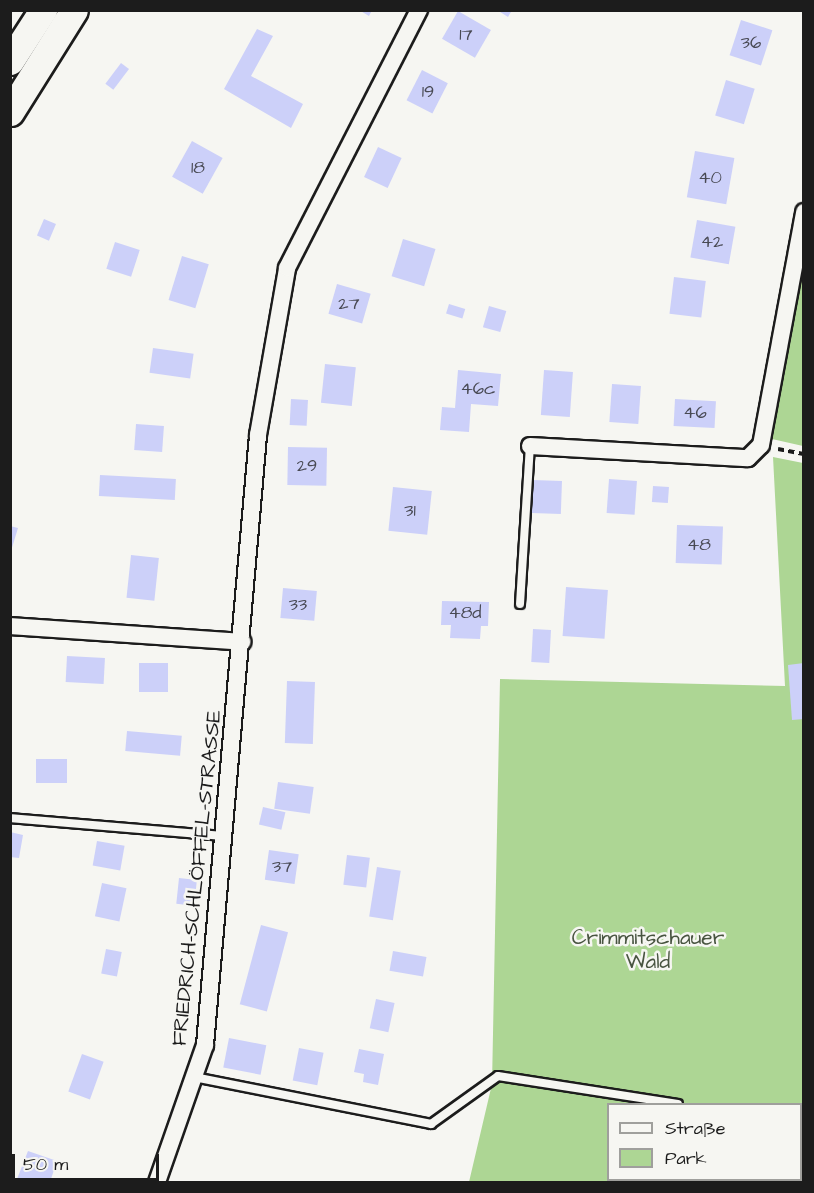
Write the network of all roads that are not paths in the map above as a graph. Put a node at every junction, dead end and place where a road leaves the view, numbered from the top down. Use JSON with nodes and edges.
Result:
{"nodes":[{"id":1,"x":43,"y":10,"type":"edge"},
{"id":2,"x":74,"y":10,"type":"edge"},
{"id":3,"x":419,"y":10,"type":"edge"},
{"id":4,"x":10,"y":61,"type":"edge"},
{"id":5,"x":10,"y":112,"type":"edge"},
{"id":6,"x":804,"y":212,"type":"edge"},
{"id":7,"x":530,"y":446,"type":"joint"},
{"id":8,"x":520,"y":604,"type":"dead end"},
{"id":9,"x":10,"y":626,"type":"edge"},
{"id":10,"x":242,"y":642,"type":"junction"},
{"id":11,"x":10,"y":818,"type":"edge"},
{"id":12,"x":226,"y":836,"type":"junction"},
{"id":13,"x":194,"y":1077,"type":"junction"},
{"id":14,"x":672,"y":1103,"type":"edge"},
{"id":15,"x":157,"y":1182,"type":"edge"}],
"edges":[{"from":1,"to":4,"type":"main road"},
{"from":2,"to":5,"type":"main road"},
{"from":3,"to":10,"type":"street","name":"FRIEDRICH-SCHLÖFFEL-STRASSE"},
{"from":6,"to":7,"type":"street"},
{"from":7,"to":8,"type":"lane"},
{"from":9,"to":10,"type":"street"},
{"from":10,"to":12,"type":"street","name":"FRIEDRICH-SCHLÖFFEL-STRASSE"},
{"from":11,"to":12,"type":"lane"},
{"from":12,"to":13,"type":"street","name":"FRIEDRICH-SCHLÖFFEL-STRASSE"},
{"from":13,"to":14,"type":"lane"},
{"from":13,"to":15,"type":"street","name":"FRIEDRICH-SCHLÖFFEL-STRASSE"}]}
